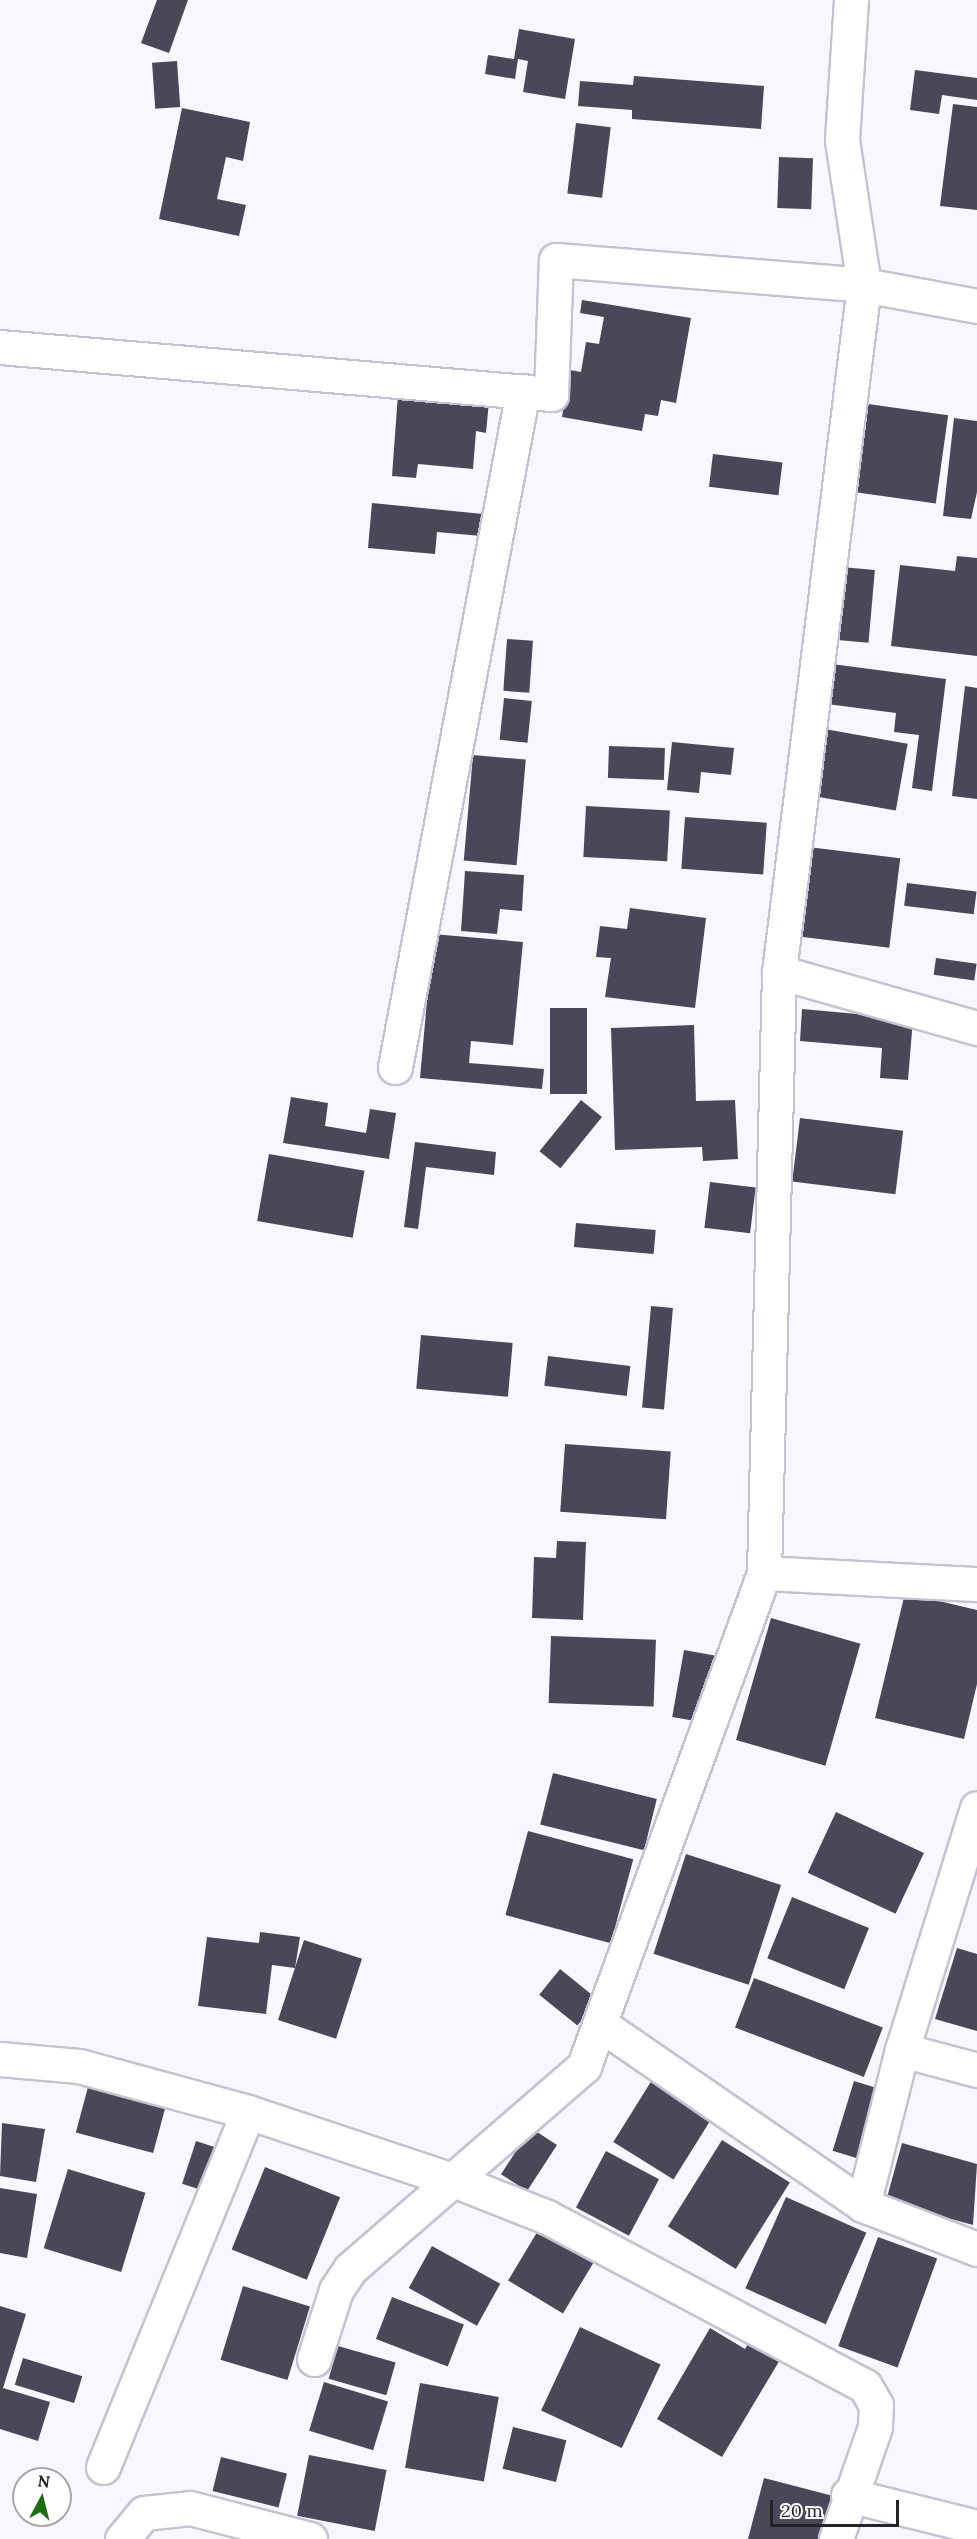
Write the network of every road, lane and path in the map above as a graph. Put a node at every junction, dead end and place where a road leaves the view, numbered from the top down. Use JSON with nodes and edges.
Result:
{"nodes":[{"id":1,"x":851,"y":0,"type":"edge"},
{"id":2,"x":864,"y":285,"type":"junction"},
{"id":3,"x":977,"y":306,"type":"edge"},
{"id":4,"x":0,"y":347,"type":"edge"},
{"id":5,"x":523,"y":391,"type":"junction"},
{"id":6,"x":779,"y":972,"type":"junction"},
{"id":7,"x":977,"y":1028,"type":"edge"},
{"id":8,"x":394,"y":1067,"type":"dead end"},
{"id":9,"x":764,"y":1573,"type":"junction"},
{"id":10,"x":977,"y":1584,"type":"edge"},
{"id":11,"x":977,"y":1808,"type":"edge"},
{"id":12,"x":600,"y":2024,"type":"junction"},
{"id":13,"x":902,"y":2050,"type":"junction"},
{"id":14,"x":0,"y":2059,"type":"edge"},
{"id":15,"x":977,"y":2070,"type":"edge"},
{"id":16,"x":248,"y":2112,"type":"junction"},
{"id":17,"x":456,"y":2181,"type":"junction"},
{"id":18,"x":863,"y":2205,"type":"junction"},
{"id":19,"x":977,"y":2249,"type":"edge"},
{"id":20,"x":314,"y":2359,"type":"dead end"},
{"id":21,"x":103,"y":2468,"type":"dead end"},
{"id":22,"x":848,"y":2495,"type":"junction"},
{"id":23,"x":977,"y":2527,"type":"edge"},
{"id":24,"x":122,"y":2539,"type":"edge"},
{"id":25,"x":310,"y":2539,"type":"edge"},
{"id":26,"x":836,"y":2539,"type":"edge"}],
"edges":[{"from":1,"to":2,"type":"street"},
{"from":2,"to":3,"type":"street"},
{"from":2,"to":5,"type":"street"},
{"from":2,"to":6,"type":"street"},
{"from":4,"to":5,"type":"street"},
{"from":5,"to":8,"type":"street"},
{"from":6,"to":7,"type":"street"},
{"from":6,"to":9,"type":"street"},
{"from":9,"to":10,"type":"street"},
{"from":9,"to":12,"type":"street"},
{"from":11,"to":13,"type":"street"},
{"from":12,"to":17,"type":"street"},
{"from":12,"to":18,"type":"street"},
{"from":13,"to":15,"type":"street"},
{"from":13,"to":18,"type":"street"},
{"from":14,"to":16,"type":"street"},
{"from":16,"to":17,"type":"street"},
{"from":16,"to":21,"type":"street"},
{"from":17,"to":20,"type":"street"},
{"from":17,"to":22,"type":"street"},
{"from":18,"to":19,"type":"street"},
{"from":22,"to":23,"type":"street"},
{"from":22,"to":26,"type":"street"},
{"from":24,"to":25,"type":"street"}]}
